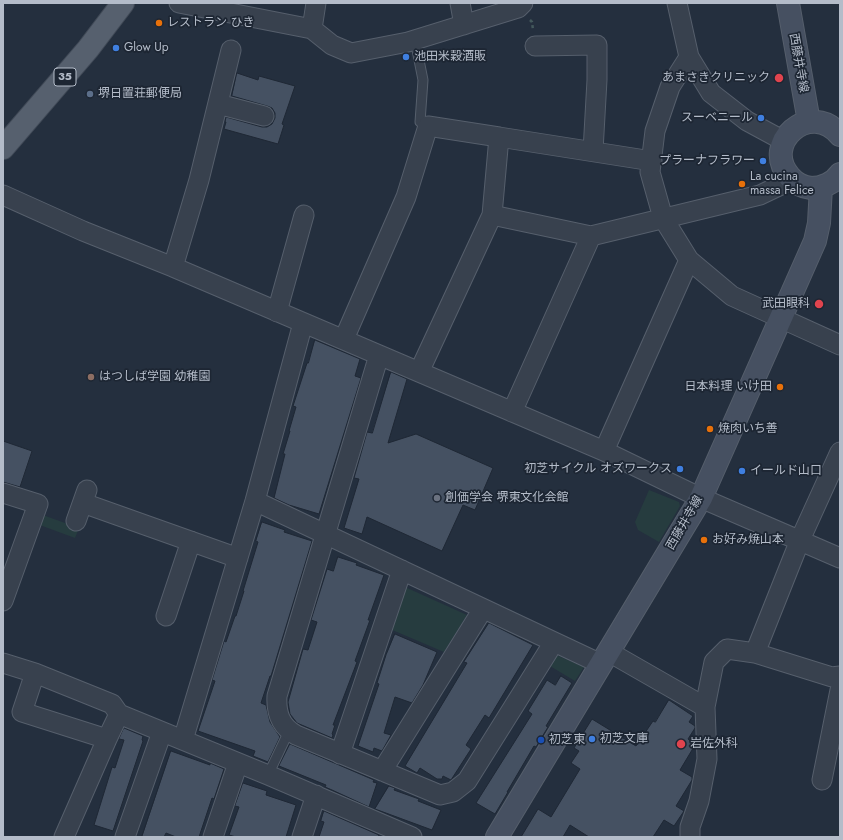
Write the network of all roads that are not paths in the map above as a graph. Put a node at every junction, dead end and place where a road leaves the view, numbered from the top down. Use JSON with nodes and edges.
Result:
{"nodes":[{"id":1,"x":123,"y":3,"type":"edge"},
{"id":2,"x":179,"y":3,"type":"edge"},
{"id":3,"x":316,"y":3,"type":"edge"},
{"id":4,"x":460,"y":3,"type":"edge"},
{"id":5,"x":677,"y":3,"type":"edge"},
{"id":6,"x":788,"y":3,"type":"edge"},
{"id":7,"x":521,"y":5,"type":"edge"},
{"id":8,"x":464,"y":25,"type":"junction"},
{"id":9,"x":312,"y":29,"type":"junction"},
{"id":10,"x":415,"y":40,"type":"junction"},
{"id":11,"x":535,"y":46,"type":"road end"},
{"id":12,"x":231,"y":50,"type":"dead end"},
{"id":13,"x":689,"y":57,"type":"junction"},
{"id":14,"x":218,"y":104,"type":"junction"},
{"id":15,"x":264,"y":116,"type":"dead end"},
{"id":16,"x":809,"y":122,"type":"junction"},
{"id":17,"x":428,"y":126,"type":"junction"},
{"id":18,"x":839,"y":131,"type":"edge"},
{"id":19,"x":7,"y":138,"type":"edge"},
{"id":20,"x":499,"y":138,"type":"junction"},
{"id":21,"x":784,"y":141,"type":"junction"},
{"id":22,"x":593,"y":151,"type":"junction"},
{"id":23,"x":652,"y":161,"type":"junction"},
{"id":24,"x":840,"y":174,"type":"edge"},
{"id":25,"x":790,"y":177,"type":"junction"},
{"id":26,"x":821,"y":187,"type":"junction"},
{"id":27,"x":3,"y":195,"type":"edge"},
{"id":28,"x":304,"y":215,"type":"dead end"},
{"id":29,"x":492,"y":215,"type":"junction"},
{"id":30,"x":663,"y":218,"type":"junction"},
{"id":31,"x":591,"y":236,"type":"junction"},
{"id":32,"x":689,"y":260,"type":"junction"},
{"id":33,"x":173,"y":267,"type":"junction"},
{"id":34,"x":277,"y":312,"type":"junction"},
{"id":35,"x":780,"y":318,"type":"junction"},
{"id":36,"x":303,"y":323,"type":"junction"},
{"id":37,"x":344,"y":339,"type":"junction"},
{"id":38,"x":840,"y":345,"type":"edge"},
{"id":39,"x":379,"y":355,"type":"junction"},
{"id":40,"x":419,"y":372,"type":"junction"},
{"id":41,"x":512,"y":412,"type":"junction"},
{"id":42,"x":604,"y":451,"type":"junction"},
{"id":43,"x":840,"y":452,"type":"edge"},
{"id":44,"x":3,"y":492,"type":"edge"},
{"id":45,"x":701,"y":498,"type":"junction"},
{"id":46,"x":255,"y":501,"type":"junction"},
{"id":47,"x":76,"y":521,"type":"dead end"},
{"id":48,"x":326,"y":535,"type":"junction"},
{"id":49,"x":800,"y":540,"type":"junction"},
{"id":50,"x":191,"y":541,"type":"junction"},
{"id":51,"x":238,"y":558,"type":"junction"},
{"id":52,"x":840,"y":558,"type":"edge"},
{"id":53,"x":402,"y":570,"type":"junction"},
{"id":54,"x":3,"y":601,"type":"edge"},
{"id":55,"x":483,"y":609,"type":"junction"},
{"id":56,"x":166,"y":616,"type":"dead end"},
{"id":57,"x":554,"y":642,"type":"junction"},
{"id":58,"x":755,"y":653,"type":"junction"},
{"id":59,"x":605,"y":658,"type":"junction"},
{"id":60,"x":3,"y":663,"type":"edge"},
{"id":61,"x":35,"y":673,"type":"junction"},
{"id":62,"x":840,"y":676,"type":"edge"},
{"id":63,"x":840,"y":690,"type":"edge"},
{"id":64,"x":705,"y":707,"type":"junction"},
{"id":65,"x":120,"y":714,"type":"junction"},
{"id":66,"x":289,"y":731,"type":"junction"},
{"id":67,"x":162,"y":732,"type":"junction"},
{"id":68,"x":107,"y":739,"type":"junction"},
{"id":69,"x":183,"y":740,"type":"junction"},
{"id":70,"x":340,"y":754,"type":"junction"},
{"id":71,"x":238,"y":763,"type":"junction"},
{"id":72,"x":382,"y":771,"type":"junction"},
{"id":73,"x":268,"y":775,"type":"junction"},
{"id":74,"x":822,"y":780,"type":"dead end"},
{"id":75,"x":316,"y":795,"type":"junction"},
{"id":76,"x":392,"y":833,"type":"edge"},
{"id":77,"x":64,"y":837,"type":"edge"},
{"id":78,"x":125,"y":837,"type":"edge"},
{"id":79,"x":213,"y":837,"type":"edge"},
{"id":80,"x":302,"y":837,"type":"edge"},
{"id":81,"x":412,"y":837,"type":"edge"},
{"id":82,"x":497,"y":837,"type":"edge"},
{"id":83,"x":690,"y":837,"type":"edge"}],
"edges":[{"from":1,"to":19,"type":"main road","number":"35"},
{"from":2,"to":9,"type":"street"},
{"from":3,"to":9,"type":"street"},
{"from":4,"to":8,"type":"street"},
{"from":5,"to":13,"type":"street"},
{"from":6,"to":16,"type":"main road","name":"西藤井寺線"},
{"from":7,"to":8,"type":"street"},
{"from":8,"to":10,"type":"street"},
{"from":9,"to":10,"type":"street"},
{"from":10,"to":17,"type":"lane"},
{"from":11,"to":22,"type":"street"},
{"from":12,"to":14,"type":"street"},
{"from":13,"to":21,"type":"street"},
{"from":13,"to":23,"type":"street"},
{"from":14,"to":15,"type":"street"},
{"from":14,"to":33,"type":"street"},
{"from":16,"to":18,"type":"main road"},
{"from":16,"to":21,"type":"main road"},
{"from":17,"to":20,"type":"street"},
{"from":17,"to":37,"type":"street"},
{"from":20,"to":22,"type":"street"},
{"from":20,"to":29,"type":"street"},
{"from":21,"to":25,"type":"main road"},
{"from":22,"to":23,"type":"street"},
{"from":23,"to":30,"type":"street"},
{"from":24,"to":26,"type":"main road"},
{"from":25,"to":26,"type":"main road"},
{"from":25,"to":30,"type":"street"},
{"from":26,"to":35,"type":"main road","name":"西藤井寺線"},
{"from":27,"to":33,"type":"street"},
{"from":28,"to":34,"type":"street"},
{"from":29,"to":31,"type":"street"},
{"from":29,"to":40,"type":"street"},
{"from":30,"to":31,"type":"street"},
{"from":30,"to":32,"type":"street"},
{"from":31,"to":41,"type":"street"},
{"from":32,"to":35,"type":"street"},
{"from":32,"to":42,"type":"street"},
{"from":33,"to":34,"type":"street"},
{"from":34,"to":36,"type":"street"},
{"from":35,"to":38,"type":"street"},
{"from":35,"to":45,"type":"main road","name":"西藤井寺線"},
{"from":36,"to":37,"type":"street"},
{"from":36,"to":46,"type":"street"},
{"from":37,"to":39,"type":"street"},
{"from":39,"to":40,"type":"street"},
{"from":39,"to":48,"type":"street"},
{"from":40,"to":41,"type":"street"},
{"from":41,"to":42,"type":"street"},
{"from":42,"to":45,"type":"street"},
{"from":43,"to":49,"type":"street"},
{"from":44,"to":54,"type":"street"},
{"from":45,"to":49,"type":"street"},
{"from":45,"to":59,"type":"main road","name":"西藤井寺線"},
{"from":46,"to":48,"type":"street"},
{"from":46,"to":51,"type":"street"},
{"from":47,"to":50,"type":"street"},
{"from":48,"to":53,"type":"street"},
{"from":48,"to":66,"type":"street"},
{"from":49,"to":52,"type":"street"},
{"from":49,"to":58,"type":"street"},
{"from":50,"to":51,"type":"street"},
{"from":50,"to":56,"type":"street"},
{"from":51,"to":69,"type":"street"},
{"from":53,"to":55,"type":"street"},
{"from":53,"to":70,"type":"street"},
{"from":55,"to":57,"type":"street"},
{"from":55,"to":72,"type":"street"},
{"from":57,"to":59,"type":"street"},
{"from":57,"to":72,"type":"street"},
{"from":58,"to":62,"type":"street"},
{"from":58,"to":64,"type":"street"},
{"from":59,"to":64,"type":"street"},
{"from":59,"to":82,"type":"main road","name":"西藤井寺線"},
{"from":60,"to":61,"type":"street"},
{"from":61,"to":65,"type":"street"},
{"from":61,"to":68,"type":"street"},
{"from":63,"to":74,"type":"street"},
{"from":64,"to":83,"type":"street"},
{"from":65,"to":67,"type":"street"},
{"from":65,"to":68,"type":"street"},
{"from":66,"to":70,"type":"street"},
{"from":66,"to":73,"type":"lane"},
{"from":67,"to":69,"type":"street"},
{"from":67,"to":78,"type":"street"},
{"from":68,"to":77,"type":"street"},
{"from":69,"to":71,"type":"street"},
{"from":70,"to":72,"type":"street"},
{"from":71,"to":73,"type":"street"},
{"from":71,"to":79,"type":"street"},
{"from":73,"to":75,"type":"street"},
{"from":75,"to":76,"type":"street"},
{"from":75,"to":80,"type":"street"},
{"from":76,"to":81,"type":"street"}]}
